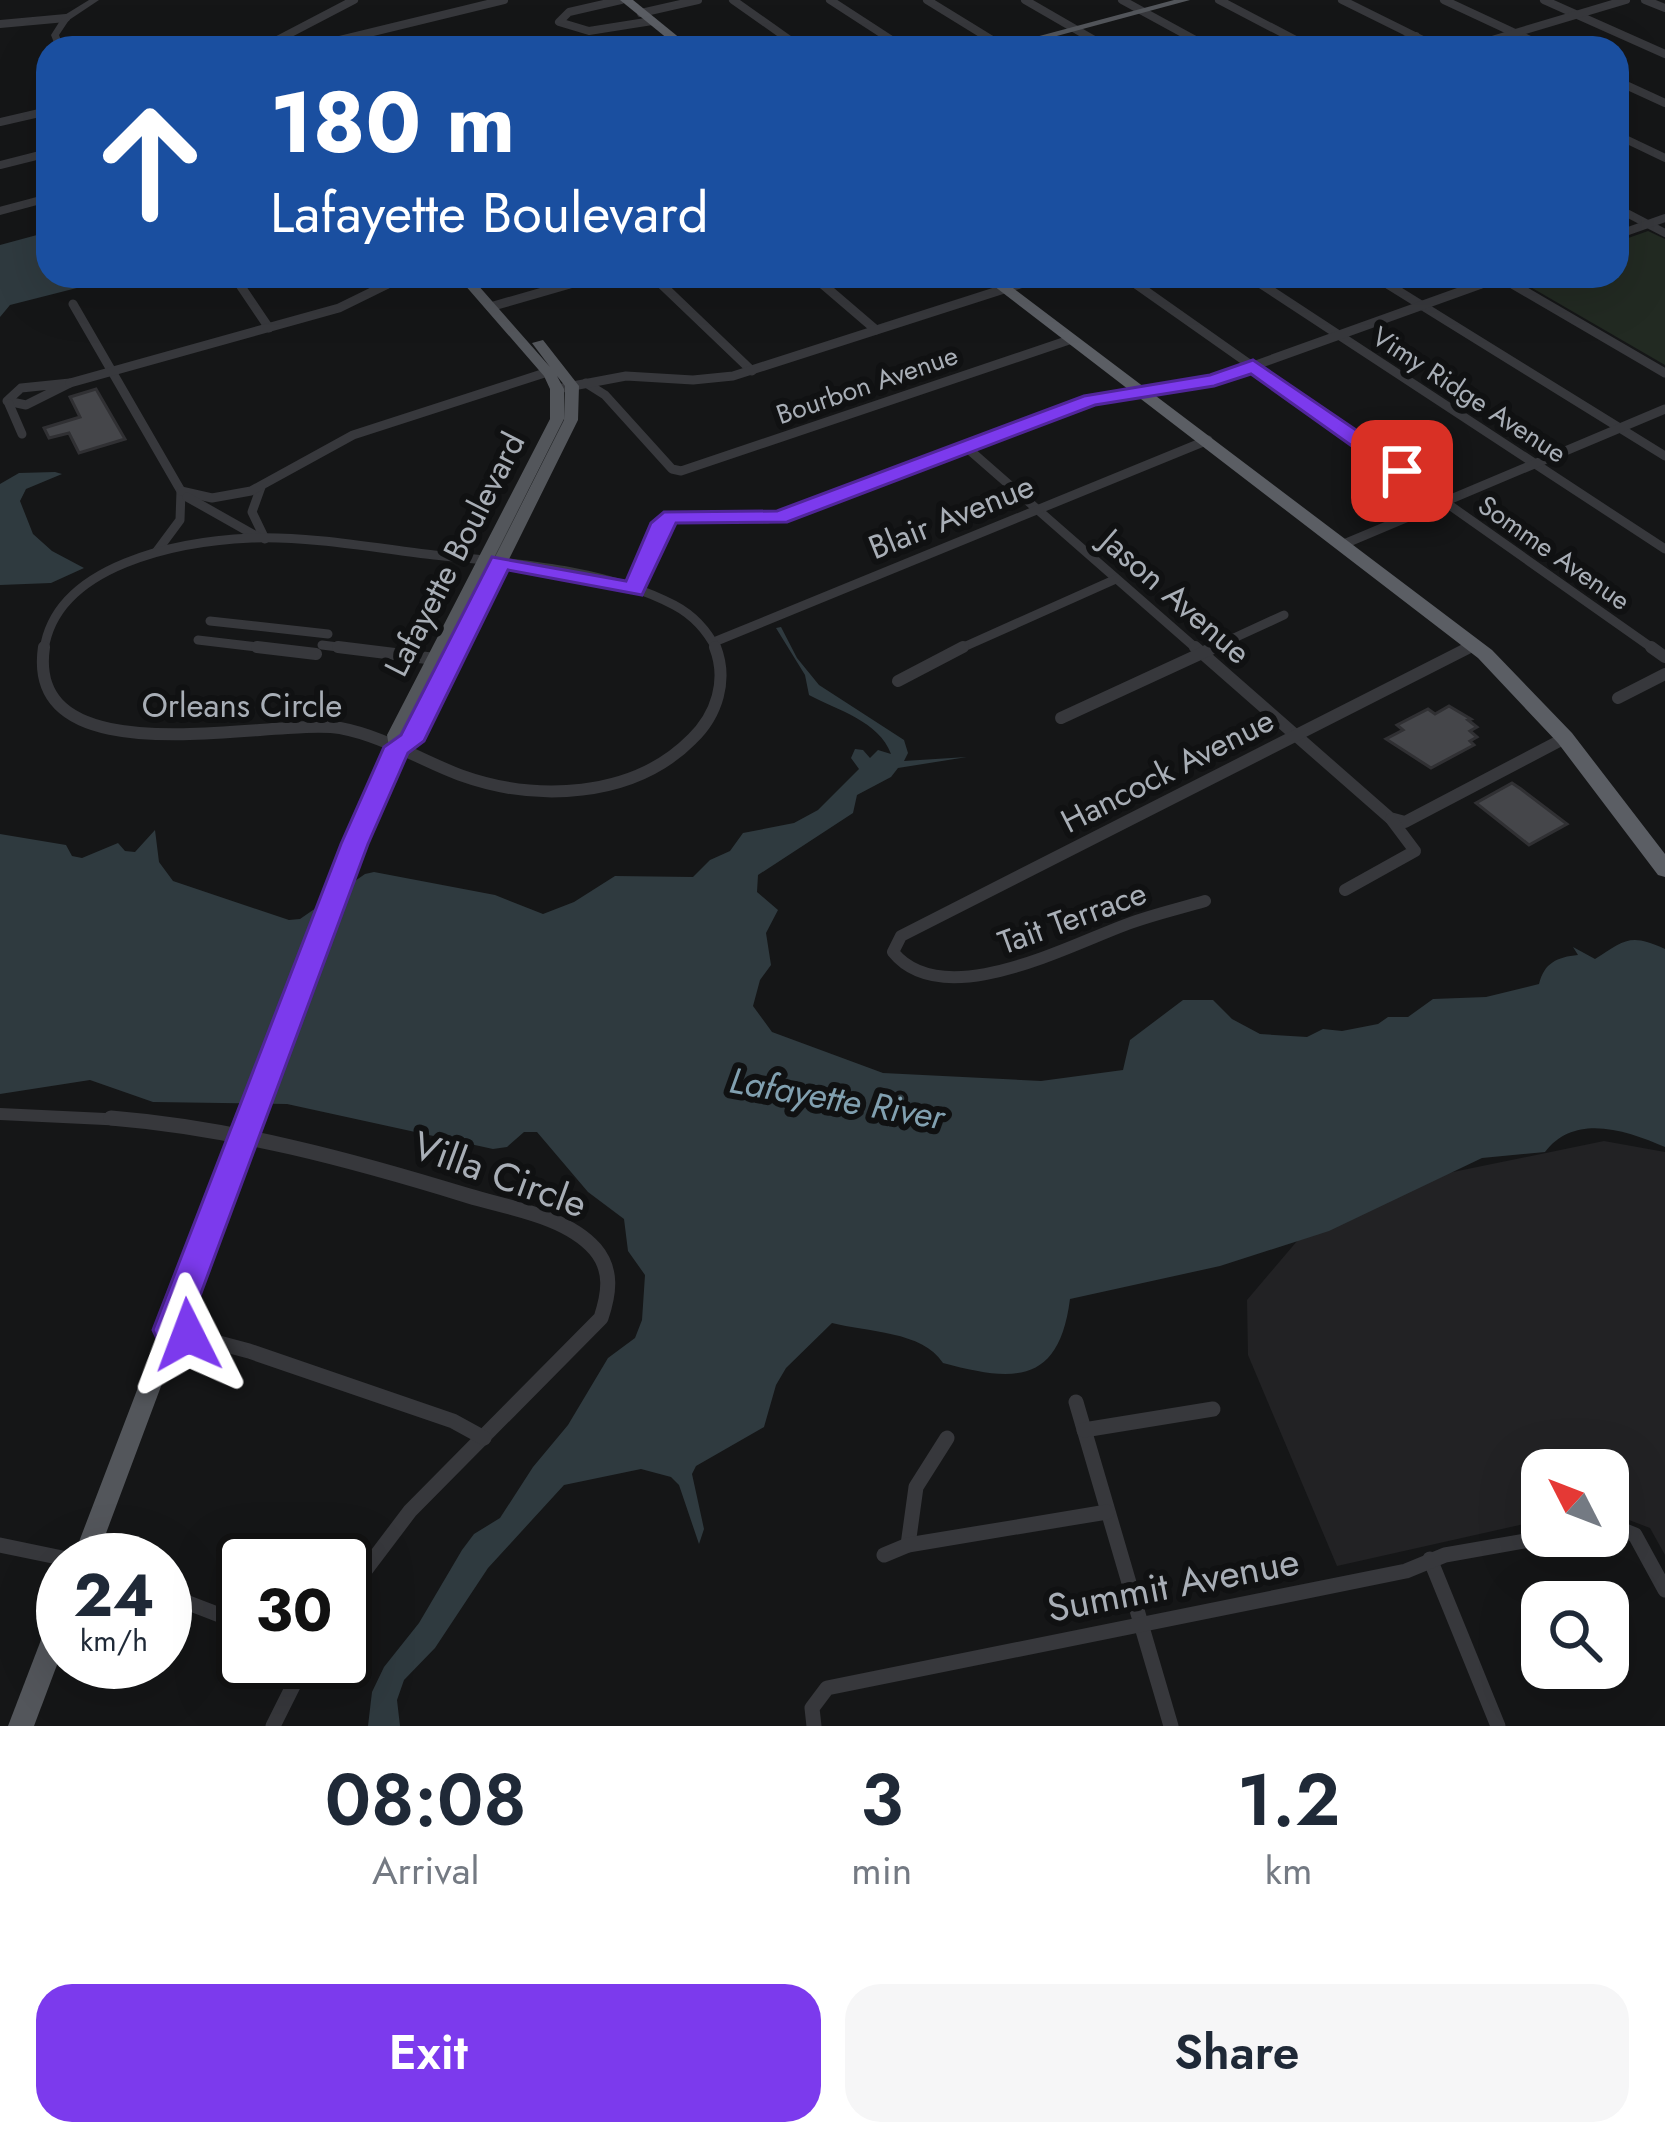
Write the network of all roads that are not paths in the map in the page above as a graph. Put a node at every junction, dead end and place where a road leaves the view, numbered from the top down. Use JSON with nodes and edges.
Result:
{"nodes":[{"id":1,"x":95,"y":0,"type":"edge"},
{"id":2,"x":354,"y":0,"type":"edge"},
{"id":3,"x":504,"y":0,"type":"edge"},
{"id":4,"x":623,"y":0,"type":"edge"},
{"id":5,"x":698,"y":0,"type":"edge"},
{"id":6,"x":733,"y":0,"type":"edge"},
{"id":7,"x":830,"y":0,"type":"edge"},
{"id":8,"x":927,"y":0,"type":"edge"},
{"id":9,"x":1025,"y":0,"type":"edge"},
{"id":10,"x":1122,"y":0,"type":"edge"},
{"id":11,"x":1185,"y":0,"type":"edge"},
{"id":12,"x":1220,"y":0,"type":"edge"},
{"id":13,"x":1342,"y":0,"type":"edge"},
{"id":14,"x":1444,"y":0,"type":"edge"},
{"id":15,"x":1544,"y":0,"type":"edge"},
{"id":16,"x":1626,"y":0,"type":"edge"},
{"id":17,"x":1645,"y":0,"type":"edge"},
{"id":18,"x":485,"y":2,"type":"edge"},
{"id":19,"x":1665,"y":8,"type":"edge"},
{"id":20,"x":1142,"y":11,"type":"junction"},
{"id":21,"x":1576,"y":15,"type":"junction"},
{"id":22,"x":647,"y":17,"type":"junction"},
{"id":23,"x":64,"y":20,"type":"junction"},
{"id":24,"x":5,"y":23,"type":"edge"},
{"id":25,"x":1074,"y":28,"type":"junction"},
{"id":26,"x":294,"y":30,"type":"junction"},
{"id":27,"x":1516,"y":33,"type":"junction"},
{"id":28,"x":55,"y":36,"type":"edge"},
{"id":29,"x":283,"y":36,"type":"edge"},
{"id":30,"x":300,"y":36,"type":"edge"},
{"id":31,"x":354,"y":36,"type":"edge"},
{"id":32,"x":671,"y":36,"type":"edge"},
{"id":33,"x":785,"y":36,"type":"edge"},
{"id":34,"x":886,"y":36,"type":"edge"},
{"id":35,"x":984,"y":36,"type":"edge"},
{"id":36,"x":1046,"y":36,"type":"edge"},
{"id":37,"x":1088,"y":36,"type":"edge"},
{"id":38,"x":1188,"y":36,"type":"edge"},
{"id":39,"x":1288,"y":36,"type":"edge"},
{"id":40,"x":1414,"y":36,"type":"edge"},
{"id":41,"x":1506,"y":36,"type":"edge"},
{"id":42,"x":1522,"y":36,"type":"edge"},
{"id":43,"x":1624,"y":36,"type":"edge"},
{"id":44,"x":1629,"y":38,"type":"edge"},
{"id":45,"x":1665,"y":54,"type":"edge"},
{"id":46,"x":1629,"y":86,"type":"edge"},
{"id":47,"x":1665,"y":103,"type":"edge"},
{"id":48,"x":36,"y":114,"type":"edge"},
{"id":49,"x":0,"y":122,"type":"edge"},
{"id":50,"x":1629,"y":141,"type":"edge"},
{"id":51,"x":36,"y":156,"type":"edge"},
{"id":52,"x":1665,"y":158,"type":"edge"},
{"id":53,"x":0,"y":165,"type":"edge"},
{"id":54,"x":36,"y":201,"type":"edge"},
{"id":55,"x":0,"y":211,"type":"edge"},
{"id":56,"x":1629,"y":214,"type":"edge"},
{"id":57,"x":1665,"y":218,"type":"edge"},
{"id":58,"x":1648,"y":224,"type":"junction"},
{"id":59,"x":1629,"y":231,"type":"edge"},
{"id":60,"x":1665,"y":232,"type":"edge"},
{"id":61,"x":242,"y":288,"type":"edge"},
{"id":62,"x":381,"y":288,"type":"edge"},
{"id":63,"x":477,"y":288,"type":"edge"},
{"id":64,"x":485,"y":288,"type":"edge"},
{"id":65,"x":555,"y":288,"type":"edge"},
{"id":66,"x":666,"y":288,"type":"edge"},
{"id":67,"x":827,"y":288,"type":"edge"},
{"id":68,"x":1008,"y":288,"type":"edge"},
{"id":69,"x":1142,"y":288,"type":"edge"},
{"id":70,"x":1268,"y":288,"type":"edge"},
{"id":71,"x":1395,"y":288,"type":"edge"},
{"id":72,"x":1468,"y":288,"type":"edge"},
{"id":73,"x":1521,"y":288,"type":"edge"},
{"id":74,"x":1005,"y":289,"type":"junction"},
{"id":75,"x":73,"y":304,"type":"dead end"},
{"id":76,"x":496,"y":305,"type":"junction"},
{"id":77,"x":1422,"y":305,"type":"junction"},
{"id":78,"x":269,"y":328,"type":"junction"},
{"id":79,"x":876,"y":330,"type":"junction"},
{"id":80,"x":1340,"y":335,"type":"junction"},
{"id":81,"x":1072,"y":338,"type":"junction"},
{"id":82,"x":1253,"y":366,"type":"junction"},
{"id":83,"x":554,"y":370,"type":"junction"},
{"id":84,"x":752,"y":370,"type":"junction"},
{"id":85,"x":112,"y":372,"type":"junction"},
{"id":86,"x":1665,"y":373,"type":"edge"},
{"id":87,"x":70,"y":382,"type":"junction"},
{"id":88,"x":572,"y":386,"type":"junction"},
{"id":89,"x":1142,"y":389,"type":"junction"},
{"id":90,"x":9,"y":404,"type":"junction"},
{"id":91,"x":1665,"y":409,"type":"edge"},
{"id":92,"x":1620,"y":428,"type":"junction"},
{"id":93,"x":22,"y":434,"type":"dead end"},
{"id":94,"x":1208,"y":440,"type":"junction"},
{"id":95,"x":966,"y":447,"type":"junction"},
{"id":96,"x":1665,"y":456,"type":"edge"},
{"id":97,"x":1535,"y":464,"type":"junction"},
{"id":98,"x":262,"y":486,"type":"junction"},
{"id":99,"x":181,"y":491,"type":"junction"},
{"id":100,"x":1446,"y":502,"type":"junction"},
{"id":101,"x":1038,"y":510,"type":"junction"},
{"id":102,"x":265,"y":539,"type":"junction"},
{"id":103,"x":1344,"y":544,"type":"junction"},
{"id":104,"x":1665,"y":549,"type":"edge"},
{"id":105,"x":156,"y":551,"type":"junction"},
{"id":106,"x":492,"y":561,"type":"junction"},
{"id":107,"x":1116,"y":579,"type":"junction"},
{"id":108,"x":634,"y":590,"type":"junction"},
{"id":109,"x":1284,"y":614,"type":"dead end"},
{"id":110,"x":210,"y":621,"type":"dead end"},
{"id":111,"x":198,"y":640,"type":"dead end"},
{"id":112,"x":714,"y":641,"type":"junction"},
{"id":113,"x":322,"y":644,"type":"junction"},
{"id":114,"x":1474,"y":645,"type":"junction"},
{"id":115,"x":1200,"y":653,"type":"junction"},
{"id":116,"x":1665,"y":657,"type":"edge"},
{"id":117,"x":442,"y":660,"type":"junction"},
{"id":118,"x":1665,"y":674,"type":"edge"},
{"id":119,"x":898,"y":680,"type":"dead end"},
{"id":120,"x":1618,"y":698,"type":"dead end"},
{"id":121,"x":1061,"y":718,"type":"dead end"},
{"id":122,"x":1294,"y":736,"type":"junction"},
{"id":123,"x":1565,"y":738,"type":"junction"},
{"id":124,"x":397,"y":747,"type":"junction"},
{"id":125,"x":1390,"y":818,"type":"junction"},
{"id":126,"x":1665,"y":869,"type":"edge"},
{"id":127,"x":1346,"y":890,"type":"dead end"},
{"id":128,"x":1205,"y":901,"type":"dead end"},
{"id":129,"x":893,"y":952,"type":"joint"},
{"id":130,"x":0,"y":1114,"type":"edge"},
{"id":131,"x":243,"y":1136,"type":"junction"},
{"id":132,"x":170,"y":1330,"type":"junction"},
{"id":133,"x":1076,"y":1402,"type":"dead end"},
{"id":134,"x":1213,"y":1409,"type":"dead end"},
{"id":135,"x":1084,"y":1430,"type":"junction"},
{"id":136,"x":484,"y":1438,"type":"junction"},
{"id":137,"x":947,"y":1438,"type":"dead end"},
{"id":138,"x":1107,"y":1512,"type":"junction"},
{"id":139,"x":1629,"y":1532,"type":"edge"},
{"id":140,"x":94,"y":1533,"type":"edge"},
{"id":141,"x":1521,"y":1542,"type":"edge"},
{"id":142,"x":0,"y":1545,"type":"edge"},
{"id":143,"x":908,"y":1545,"type":"junction"},
{"id":144,"x":36,"y":1552,"type":"edge"},
{"id":145,"x":884,"y":1555,"type":"dead end"},
{"id":146,"x":1430,"y":1559,"type":"junction"},
{"id":147,"x":372,"y":1561,"type":"edge"},
{"id":148,"x":1665,"y":1590,"type":"edge"},
{"id":149,"x":1140,"y":1624,"type":"junction"},
{"id":150,"x":36,"y":1686,"type":"edge"},
{"id":151,"x":291,"y":1689,"type":"edge"},
{"id":152,"x":814,"y":1716,"type":"edge"},
{"id":153,"x":21,"y":1726,"type":"edge"},
{"id":154,"x":273,"y":1726,"type":"edge"},
{"id":155,"x":1171,"y":1726,"type":"edge"},
{"id":156,"x":1498,"y":1726,"type":"edge"}],
"edges":[{"from":1,"to":23,"type":"street"},
{"from":2,"to":26,"type":"street"},
{"from":3,"to":18,"type":"street"},
{"from":4,"to":22,"type":"highway"},
{"from":4,"to":22,"type":"street"},
{"from":5,"to":22,"type":"street"},
{"from":6,"to":33,"type":"street"},
{"from":7,"to":34,"type":"street"},
{"from":8,"to":35,"type":"street"},
{"from":9,"to":25,"type":"street"},
{"from":10,"to":20,"type":"street"},
{"from":11,"to":20,"type":"main road"},
{"from":12,"to":39,"type":"street"},
{"from":13,"to":40,"type":"street"},
{"from":14,"to":27,"type":"street"},
{"from":15,"to":21,"type":"street"},
{"from":16,"to":21,"type":"street"},
{"from":17,"to":19,"type":"street"},
{"from":18,"to":31,"type":"street"},
{"from":20,"to":25,"type":"main road"},
{"from":20,"to":38,"type":"street"},
{"from":21,"to":27,"type":"street"},
{"from":21,"to":43,"type":"street"},
{"from":22,"to":32,"type":"highway"},
{"from":23,"to":24,"type":"street"},
{"from":23,"to":28,"type":"street"},
{"from":25,"to":36,"type":"main road"},
{"from":25,"to":37,"type":"street"},
{"from":26,"to":29,"type":"street"},
{"from":26,"to":30,"type":"street"},
{"from":27,"to":41,"type":"street"},
{"from":27,"to":42,"type":"street"},
{"from":44,"to":45,"type":"street"},
{"from":46,"to":47,"type":"street"},
{"from":48,"to":49,"type":"street"},
{"from":50,"to":52,"type":"street"},
{"from":51,"to":53,"type":"street"},
{"from":54,"to":55,"type":"street"},
{"from":56,"to":58,"type":"street"},
{"from":57,"to":58,"type":"street"},
{"from":58,"to":59,"type":"street"},
{"from":58,"to":60,"type":"street"},
{"from":61,"to":78,"type":"street"},
{"from":62,"to":78,"type":"street"},
{"from":63,"to":76,"type":"main road"},
{"from":64,"to":76,"type":"main road"},
{"from":65,"to":76,"type":"street"},
{"from":66,"to":84,"type":"street"},
{"from":67,"to":79,"type":"street"},
{"from":68,"to":74,"type":"street"},
{"from":69,"to":82,"type":"street","name":"Somme Avenue"},
{"from":70,"to":80,"type":"street","name":"Vimy Ridge Avenue"},
{"from":71,"to":77,"type":"street"},
{"from":72,"to":77,"type":"street"},
{"from":73,"to":86,"type":"street"},
{"from":74,"to":79,"type":"street"},
{"from":74,"to":81,"type":"highway"},
{"from":75,"to":85,"type":"street"},
{"from":76,"to":83,"type":"main road"},
{"from":77,"to":80,"type":"street"},
{"from":77,"to":92,"type":"street"},
{"from":78,"to":85,"type":"street"},
{"from":79,"to":84,"type":"street"},
{"from":80,"to":82,"type":"street"},
{"from":80,"to":97,"type":"street","name":"Vimy Ridge Avenue"},
{"from":81,"to":88,"type":"street","name":"Bourbon Avenue"},
{"from":81,"to":89,"type":"highway"},
{"from":82,"to":89,"type":"street"},
{"from":82,"to":100,"type":"street","name":"Somme Avenue"},
{"from":83,"to":88,"type":"main road"},
{"from":83,"to":98,"type":"street"},
{"from":84,"to":88,"type":"street"},
{"from":85,"to":87,"type":"street"},
{"from":85,"to":99,"type":"street"},
{"from":87,"to":90,"type":"street"},
{"from":87,"to":90,"type":"street"},
{"from":88,"to":106,"type":"main road","name":"Lafayette Boulevard"},
{"from":89,"to":94,"type":"highway"},
{"from":89,"to":95,"type":"street"},
{"from":90,"to":93,"type":"street"},
{"from":91,"to":92,"type":"street"},
{"from":92,"to":96,"type":"street"},
{"from":92,"to":97,"type":"street"},
{"from":94,"to":101,"type":"street","name":"Blair Avenue"},
{"from":94,"to":103,"type":"highway"},
{"from":95,"to":101,"type":"street","name":"Jason Avenue"},
{"from":95,"to":108,"type":"street"},
{"from":97,"to":100,"type":"street"},
{"from":97,"to":104,"type":"street","name":"Vimy Ridge Avenue"},
{"from":98,"to":99,"type":"street"},
{"from":98,"to":102,"type":"street"},
{"from":99,"to":102,"type":"street"},
{"from":99,"to":105,"type":"street"},
{"from":100,"to":103,"type":"street"},
{"from":100,"to":116,"type":"street","name":"Somme Avenue"},
{"from":101,"to":107,"type":"street","name":"Jason Avenue"},
{"from":101,"to":112,"type":"street","name":"Blair Avenue"},
{"from":102,"to":105,"type":"street","name":"Orleans Circle"},
{"from":102,"to":106,"type":"street","name":"Orleans Circle"},
{"from":103,"to":114,"type":"highway"},
{"from":105,"to":124,"type":"street","name":"Orleans Circle"},
{"from":106,"to":108,"type":"street","name":"Orleans Circle"},
{"from":106,"to":117,"type":"main road","name":"Lafayette Boulevard"},
{"from":107,"to":115,"type":"street","name":"Jason Avenue"},
{"from":107,"to":119,"type":"street"},
{"from":108,"to":112,"type":"street","name":"Orleans Circle"},
{"from":109,"to":115,"type":"street"},
{"from":110,"to":113,"type":"street"},
{"from":111,"to":113,"type":"street"},
{"from":112,"to":124,"type":"street","name":"Orleans Circle"},
{"from":113,"to":117,"type":"street"},
{"from":114,"to":122,"type":"street","name":"Hancock Avenue"},
{"from":114,"to":123,"type":"highway"},
{"from":115,"to":121,"type":"street"},
{"from":115,"to":122,"type":"street","name":"Jason Avenue"},
{"from":117,"to":124,"type":"main road","name":"Lafayette Boulevard"},
{"from":118,"to":120,"type":"street"},
{"from":122,"to":125,"type":"street","name":"Jason Avenue"},
{"from":122,"to":129,"type":"street","name":"Hancock Avenue"},
{"from":123,"to":125,"type":"street"},
{"from":123,"to":126,"type":"highway"},
{"from":124,"to":131,"type":"main road","name":"Lafayette Boulevard"},
{"from":125,"to":127,"type":"street"},
{"from":128,"to":129,"type":"street","name":"Tait Terrace"},
{"from":130,"to":131,"type":"street","name":"Villa Circle"},
{"from":131,"to":132,"type":"main road","name":"Lafayette Boulevard"},
{"from":131,"to":136,"type":"street","name":"Villa Circle"},
{"from":132,"to":136,"type":"street"},
{"from":132,"to":140,"type":"main road","name":"Lafayette Boulevard"},
{"from":133,"to":135,"type":"street"},
{"from":134,"to":135,"type":"street"},
{"from":135,"to":138,"type":"street"},
{"from":136,"to":147,"type":"street","name":"Villa Circle"},
{"from":137,"to":143,"type":"street"},
{"from":138,"to":143,"type":"street"},
{"from":138,"to":149,"type":"street"},
{"from":139,"to":148,"type":"street"},
{"from":141,"to":146,"type":"street","name":"Summit Avenue"},
{"from":142,"to":144,"type":"street"},
{"from":143,"to":145,"type":"street"},
{"from":146,"to":149,"type":"street","name":"Summit Avenue"},
{"from":146,"to":156,"type":"street"},
{"from":149,"to":152,"type":"street","name":"Summit Avenue"},
{"from":149,"to":155,"type":"street"},
{"from":150,"to":153,"type":"main road"},
{"from":151,"to":154,"type":"street"}]}
